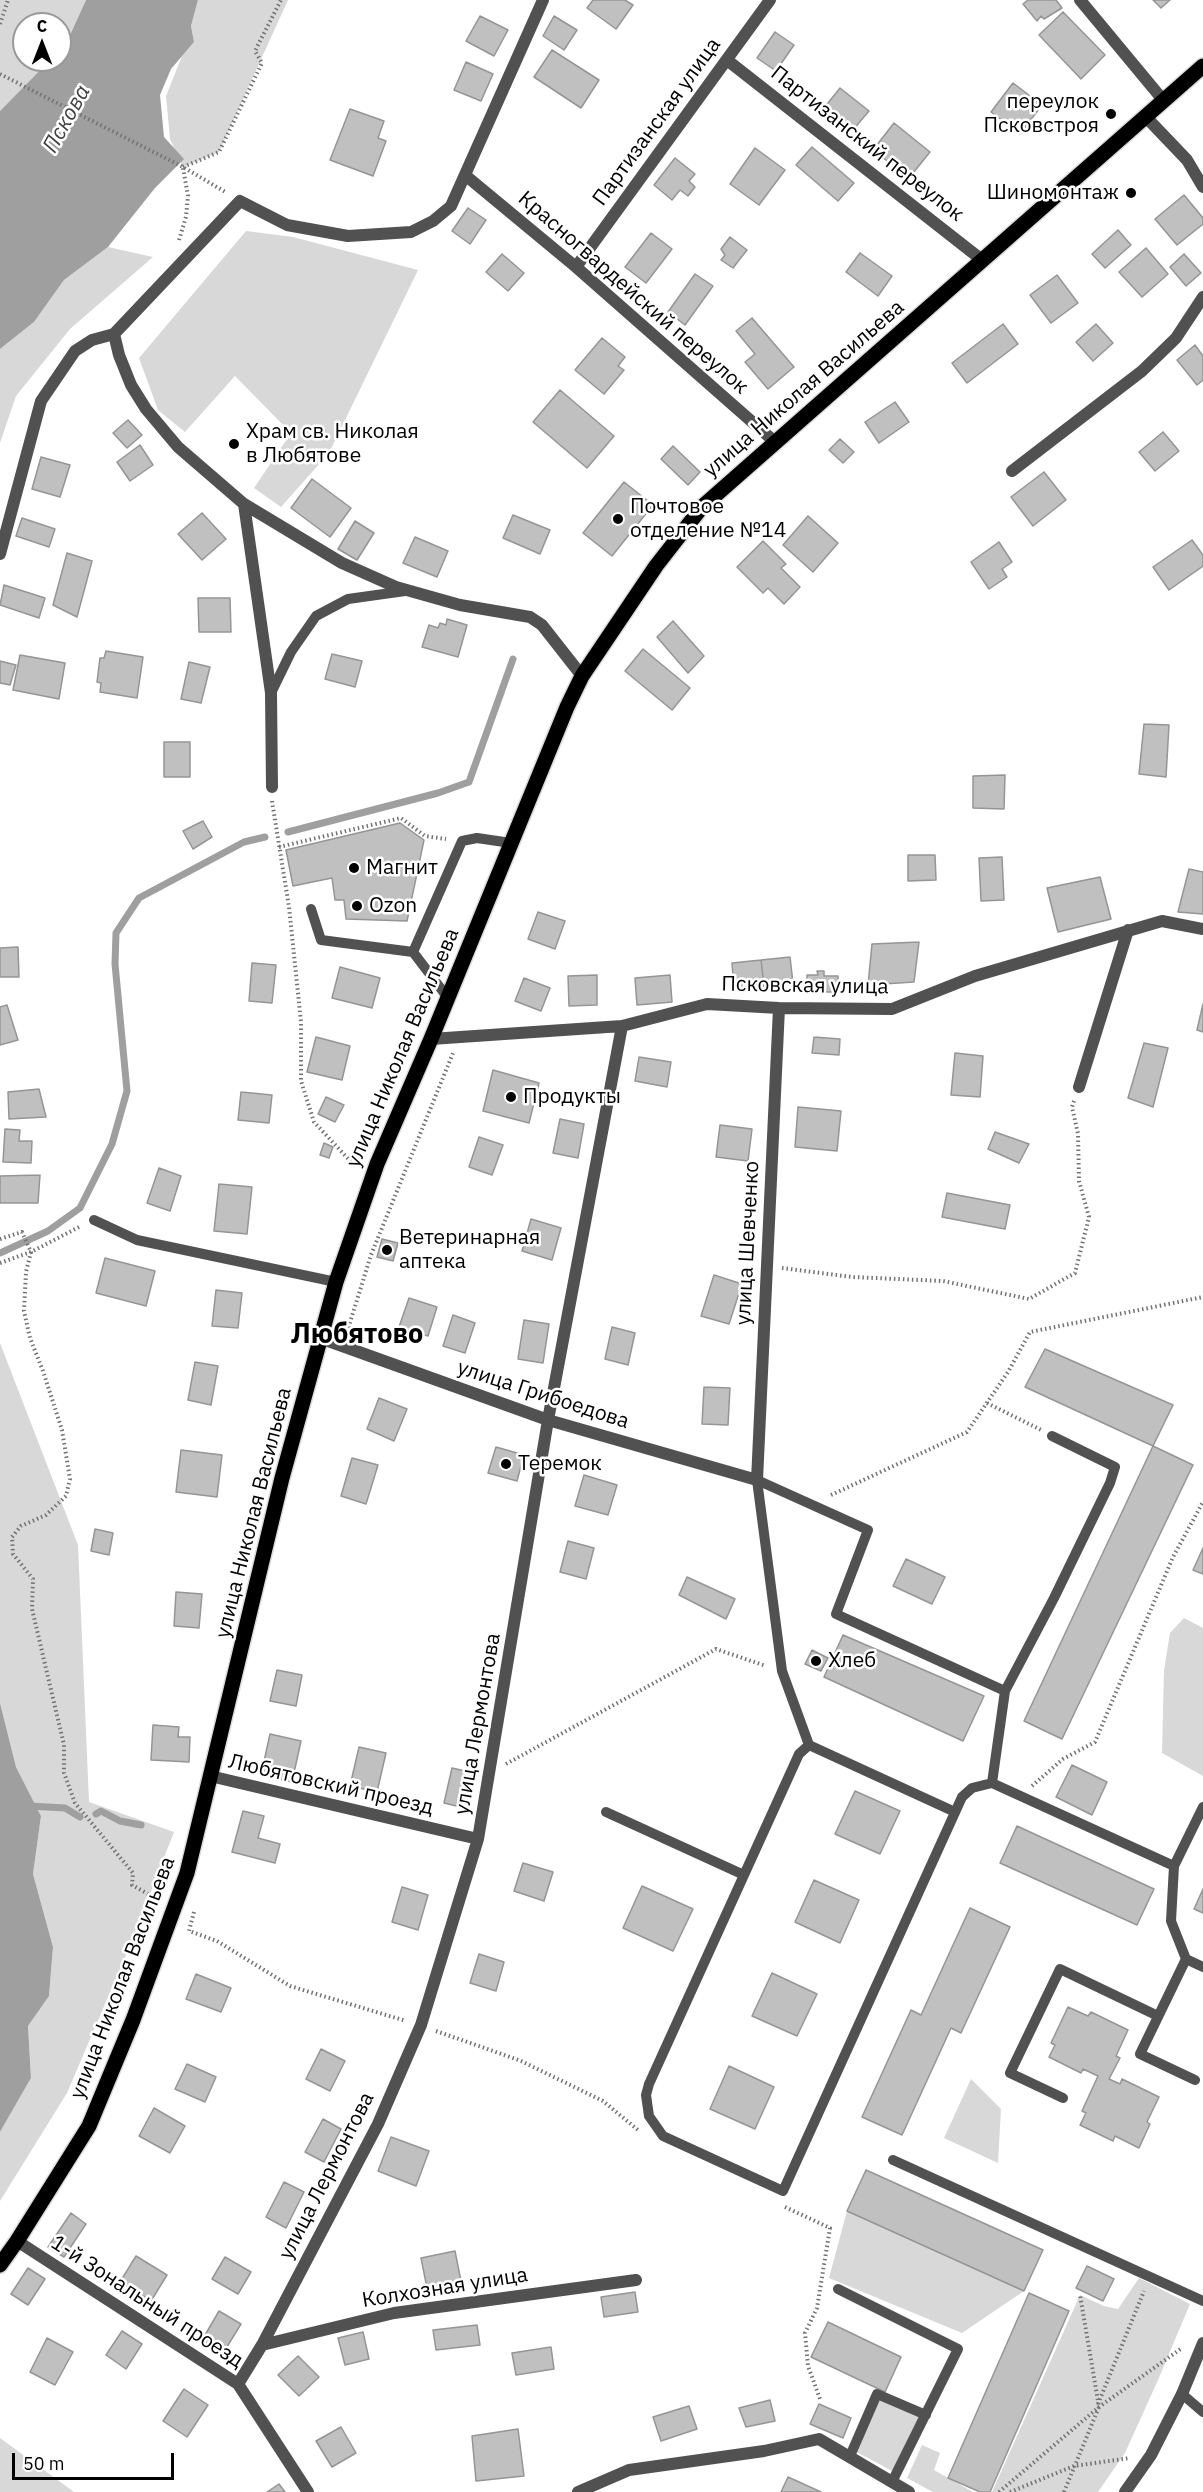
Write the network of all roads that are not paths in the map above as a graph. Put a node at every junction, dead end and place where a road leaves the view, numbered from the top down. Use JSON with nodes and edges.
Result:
{"nodes":[{"id":1,"x":543,"y":0,"type":"edge"},
{"id":2,"x":770,"y":0,"type":"edge"},
{"id":3,"x":1080,"y":0,"type":"edge"},
{"id":4,"x":727,"y":60,"type":"junction"},
{"id":5,"x":1203,"y":66,"type":"edge"},
{"id":6,"x":1163,"y":100,"type":"junction"},
{"id":7,"x":1145,"y":116,"type":"junction"},
{"id":8,"x":465,"y":175,"type":"junction"},
{"id":9,"x":1203,"y":187,"type":"edge"},
{"id":10,"x":982,"y":260,"type":"junction"},
{"id":11,"x":576,"y":267,"type":"junction"},
{"id":12,"x":1203,"y":297,"type":"edge"},
{"id":13,"x":114,"y":334,"type":"junction"},
{"id":14,"x":776,"y":442,"type":"junction"},
{"id":15,"x":1012,"y":471,"type":"dead end"},
{"id":16,"x":244,"y":504,"type":"junction"},
{"id":17,"x":0,"y":554,"type":"edge"},
{"id":18,"x":406,"y":591,"type":"junction"},
{"id":19,"x":582,"y":676,"type":"junction"},
{"id":20,"x":271,"y":693,"type":"junction"},
{"id":21,"x":272,"y":787,"type":"road end"},
{"id":22,"x":511,"y":843,"type":"junction"},
{"id":23,"x":311,"y":909,"type":"dead end"},
{"id":24,"x":1203,"y":929,"type":"edge"},
{"id":25,"x":1128,"y":930,"type":"junction"},
{"id":26,"x":413,"y":952,"type":"junction"},
{"id":27,"x":448,"y":998,"type":"junction"},
{"id":28,"x":779,"y":1008,"type":"junction"},
{"id":29,"x":622,"y":1026,"type":"junction"},
{"id":30,"x":432,"y":1039,"type":"junction"},
{"id":31,"x":1079,"y":1087,"type":"road end"},
{"id":32,"x":94,"y":1220,"type":"road end"},
{"id":33,"x":336,"y":1282,"type":"junction"},
{"id":34,"x":320,"y":1338,"type":"junction"},
{"id":35,"x":548,"y":1420,"type":"junction"},
{"id":36,"x":1052,"y":1436,"type":"road end"},
{"id":37,"x":757,"y":1480,"type":"junction"},
{"id":38,"x":1005,"y":1691,"type":"junction"},
{"id":39,"x":809,"y":1745,"type":"junction"},
{"id":40,"x":210,"y":1776,"type":"junction"},
{"id":41,"x":992,"y":1783,"type":"junction"},
{"id":42,"x":1203,"y":1807,"type":"edge"},
{"id":43,"x":606,"y":1812,"type":"dead end"},
{"id":44,"x":956,"y":1812,"type":"junction"},
{"id":45,"x":478,"y":1839,"type":"junction"},
{"id":46,"x":1174,"y":1866,"type":"junction"},
{"id":47,"x":744,"y":1875,"type":"junction"},
{"id":48,"x":1186,"y":1959,"type":"junction"},
{"id":49,"x":1203,"y":1967,"type":"edge"},
{"id":50,"x":1158,"y":2016,"type":"junction"},
{"id":51,"x":1195,"y":2080,"type":"dead end"},
{"id":52,"x":1063,"y":2097,"type":"dead end"},
{"id":53,"x":893,"y":2160,"type":"dead end"},
{"id":54,"x":17,"y":2241,"type":"junction"},
{"id":55,"x":0,"y":2265,"type":"edge"},
{"id":56,"x":636,"y":2280,"type":"dead end"},
{"id":57,"x":837,"y":2289,"type":"dead end"},
{"id":58,"x":1203,"y":2301,"type":"edge"},
{"id":59,"x":1203,"y":2343,"type":"edge"},
{"id":60,"x":262,"y":2345,"type":"junction"},
{"id":61,"x":238,"y":2384,"type":"junction"},
{"id":62,"x":1182,"y":2394,"type":"junction"},
{"id":63,"x":1203,"y":2412,"type":"edge"},
{"id":64,"x":926,"y":2415,"type":"junction"},
{"id":65,"x":850,"y":2456,"type":"junction"},
{"id":66,"x":892,"y":2482,"type":"junction"},
{"id":67,"x":308,"y":2492,"type":"edge"},
{"id":68,"x":578,"y":2492,"type":"edge"},
{"id":69,"x":909,"y":2492,"type":"edge"},
{"id":70,"x":1125,"y":2492,"type":"edge"}],
"edges":[{"from":1,"to":8,"type":"street"},
{"from":2,"to":4,"type":"street","name":"Партизанская улица"},
{"from":3,"to":6,"type":"street"},
{"from":4,"to":10,"type":"street","name":"Партизанский переулок"},
{"from":4,"to":11,"type":"street","name":"Партизанская улица"},
{"from":5,"to":6,"type":"main road","name":"улица Николая Васильева"},
{"from":6,"to":7,"type":"main road","name":"улица Николая Васильева"},
{"from":7,"to":9,"type":"street"},
{"from":7,"to":10,"type":"main road","name":"улица Николая Васильева"},
{"from":8,"to":11,"type":"street","name":"Красногвардейский переулок"},
{"from":8,"to":13,"type":"street"},
{"from":10,"to":14,"type":"main road","name":"улица Николая Васильева"},
{"from":11,"to":14,"type":"street","name":"Красногвардейский переулок"},
{"from":12,"to":15,"type":"street"},
{"from":13,"to":16,"type":"street"},
{"from":13,"to":17,"type":"street"},
{"from":14,"to":19,"type":"main road","name":"улица Николая Васильева"},
{"from":16,"to":18,"type":"street"},
{"from":16,"to":20,"type":"street"},
{"from":18,"to":19,"type":"street"},
{"from":18,"to":20,"type":"lane"},
{"from":19,"to":22,"type":"main road","name":"улица Николая Васильева"},
{"from":20,"to":21,"type":"street"},
{"from":22,"to":26,"type":"lane"},
{"from":22,"to":27,"type":"main road","name":"улица Николая Васильева"},
{"from":23,"to":26,"type":"lane"},
{"from":24,"to":25,"type":"street","name":"Псковская улица"},
{"from":25,"to":28,"type":"street","name":"Псковская улица"},
{"from":25,"to":31,"type":"street"},
{"from":26,"to":27,"type":"lane"},
{"from":27,"to":30,"type":"main road","name":"улица Николая Васильева"},
{"from":28,"to":29,"type":"street","name":"Псковская улица"},
{"from":28,"to":37,"type":"street","name":"улица Шевченко"},
{"from":29,"to":30,"type":"street","name":"Псковская улица"},
{"from":29,"to":35,"type":"street","name":"улица Лермонтова"},
{"from":30,"to":33,"type":"main road","name":"улица Николая Васильева"},
{"from":32,"to":33,"type":"lane"},
{"from":33,"to":34,"type":"main road","name":"улица Николая Васильева"},
{"from":34,"to":35,"type":"street","name":"улица Грибоедова"},
{"from":34,"to":40,"type":"main road","name":"улица Николая Васильева"},
{"from":35,"to":37,"type":"street","name":"улица Грибоедова"},
{"from":35,"to":45,"type":"street","name":"улица Лермонтова"},
{"from":36,"to":38,"type":"lane"},
{"from":37,"to":38,"type":"lane"},
{"from":37,"to":39,"type":"lane"},
{"from":38,"to":41,"type":"lane"},
{"from":39,"to":44,"type":"lane"},
{"from":39,"to":47,"type":"lane"},
{"from":40,"to":45,"type":"street","name":"Любятовский проезд"},
{"from":40,"to":54,"type":"main road","name":"улица Николая Васильева"},
{"from":41,"to":44,"type":"lane"},
{"from":41,"to":46,"type":"lane"},
{"from":42,"to":46,"type":"lane"},
{"from":43,"to":47,"type":"lane"},
{"from":44,"to":47,"type":"lane"},
{"from":45,"to":60,"type":"street","name":"улица Лермонтова"},
{"from":46,"to":48,"type":"lane"},
{"from":48,"to":49,"type":"lane"},
{"from":48,"to":50,"type":"lane"},
{"from":50,"to":51,"type":"lane"},
{"from":50,"to":52,"type":"lane"},
{"from":53,"to":58,"type":"lane"},
{"from":54,"to":55,"type":"main road","name":"улица Николая Васильева"},
{"from":54,"to":61,"type":"street","name":"1-й Зональный проезд"},
{"from":56,"to":60,"type":"street","name":"Колхозная улица"},
{"from":57,"to":64,"type":"lane"},
{"from":59,"to":62,"type":"street"},
{"from":60,"to":61,"type":"street","name":"улица Лермонтова"},
{"from":61,"to":67,"type":"street","name":"1-й Зональный проезд"},
{"from":62,"to":63,"type":"lane"},
{"from":62,"to":70,"type":"street"},
{"from":64,"to":65,"type":"lane"},
{"from":64,"to":66,"type":"lane"},
{"from":65,"to":66,"type":"street"},
{"from":65,"to":68,"type":"street"},
{"from":66,"to":69,"type":"street"}]}
